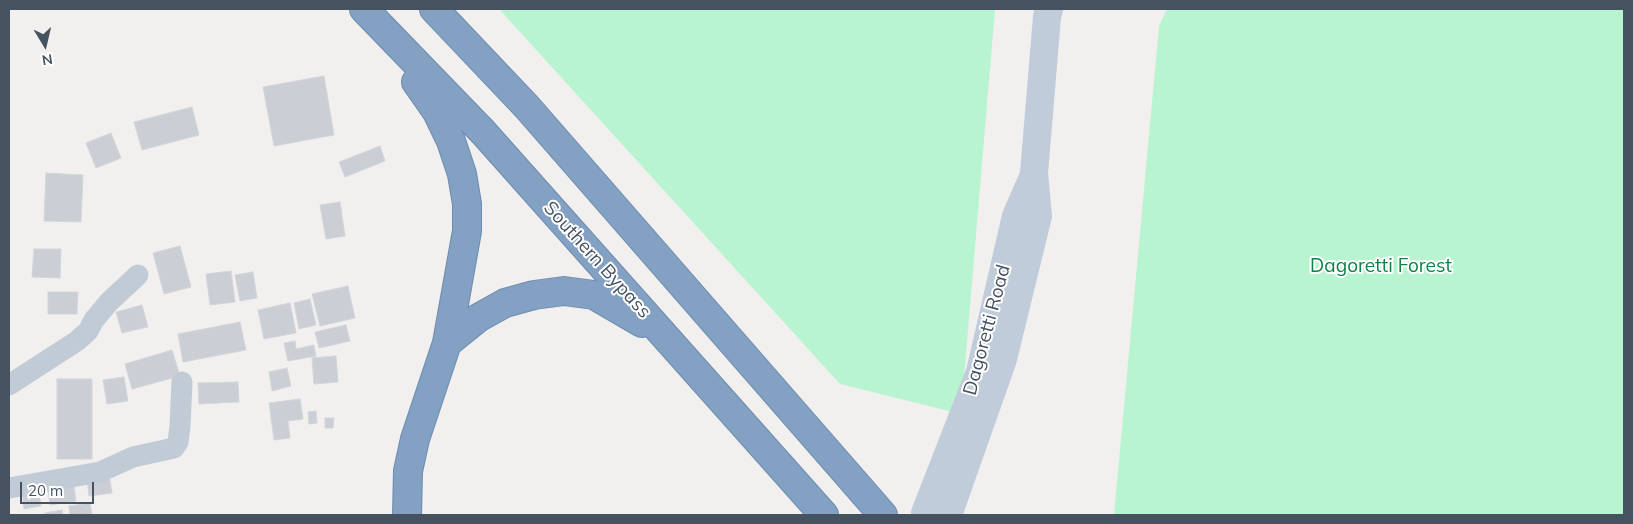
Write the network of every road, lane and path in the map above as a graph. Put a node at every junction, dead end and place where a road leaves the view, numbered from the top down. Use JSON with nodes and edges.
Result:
{"nodes":[{"id":1,"x":356,"y":9,"type":"edge"},
{"id":2,"x":364,"y":9,"type":"edge"},
{"id":3,"x":434,"y":9,"type":"edge"},
{"id":4,"x":1047,"y":12,"type":"edge"},
{"id":5,"x":138,"y":275,"type":"dead end"},
{"id":6,"x":669,"y":340,"type":"junction"},
{"id":7,"x":447,"y":343,"type":"junction"},
{"id":8,"x":182,"y":382,"type":"dead end"},
{"id":9,"x":9,"y":385,"type":"edge"},
{"id":10,"x":9,"y":488,"type":"edge"},
{"id":11,"x":936,"y":514,"type":"edge"},
{"id":12,"x":407,"y":515,"type":"edge"},
{"id":13,"x":824,"y":515,"type":"edge"},
{"id":14,"x":883,"y":515,"type":"edge"}],
"edges":[{"from":1,"to":7,"type":"highway"},
{"from":2,"to":6,"type":"highway","name":"Southern Bypass"},
{"from":3,"to":14,"type":"highway"},
{"from":4,"to":11,"type":"main road","name":"Dagoretti Road"},
{"from":5,"to":9,"type":"street"},
{"from":6,"to":7,"type":"highway"},
{"from":6,"to":13,"type":"highway","name":"Southern Bypass"},
{"from":7,"to":12,"type":"highway"},
{"from":8,"to":10,"type":"street"}]}
